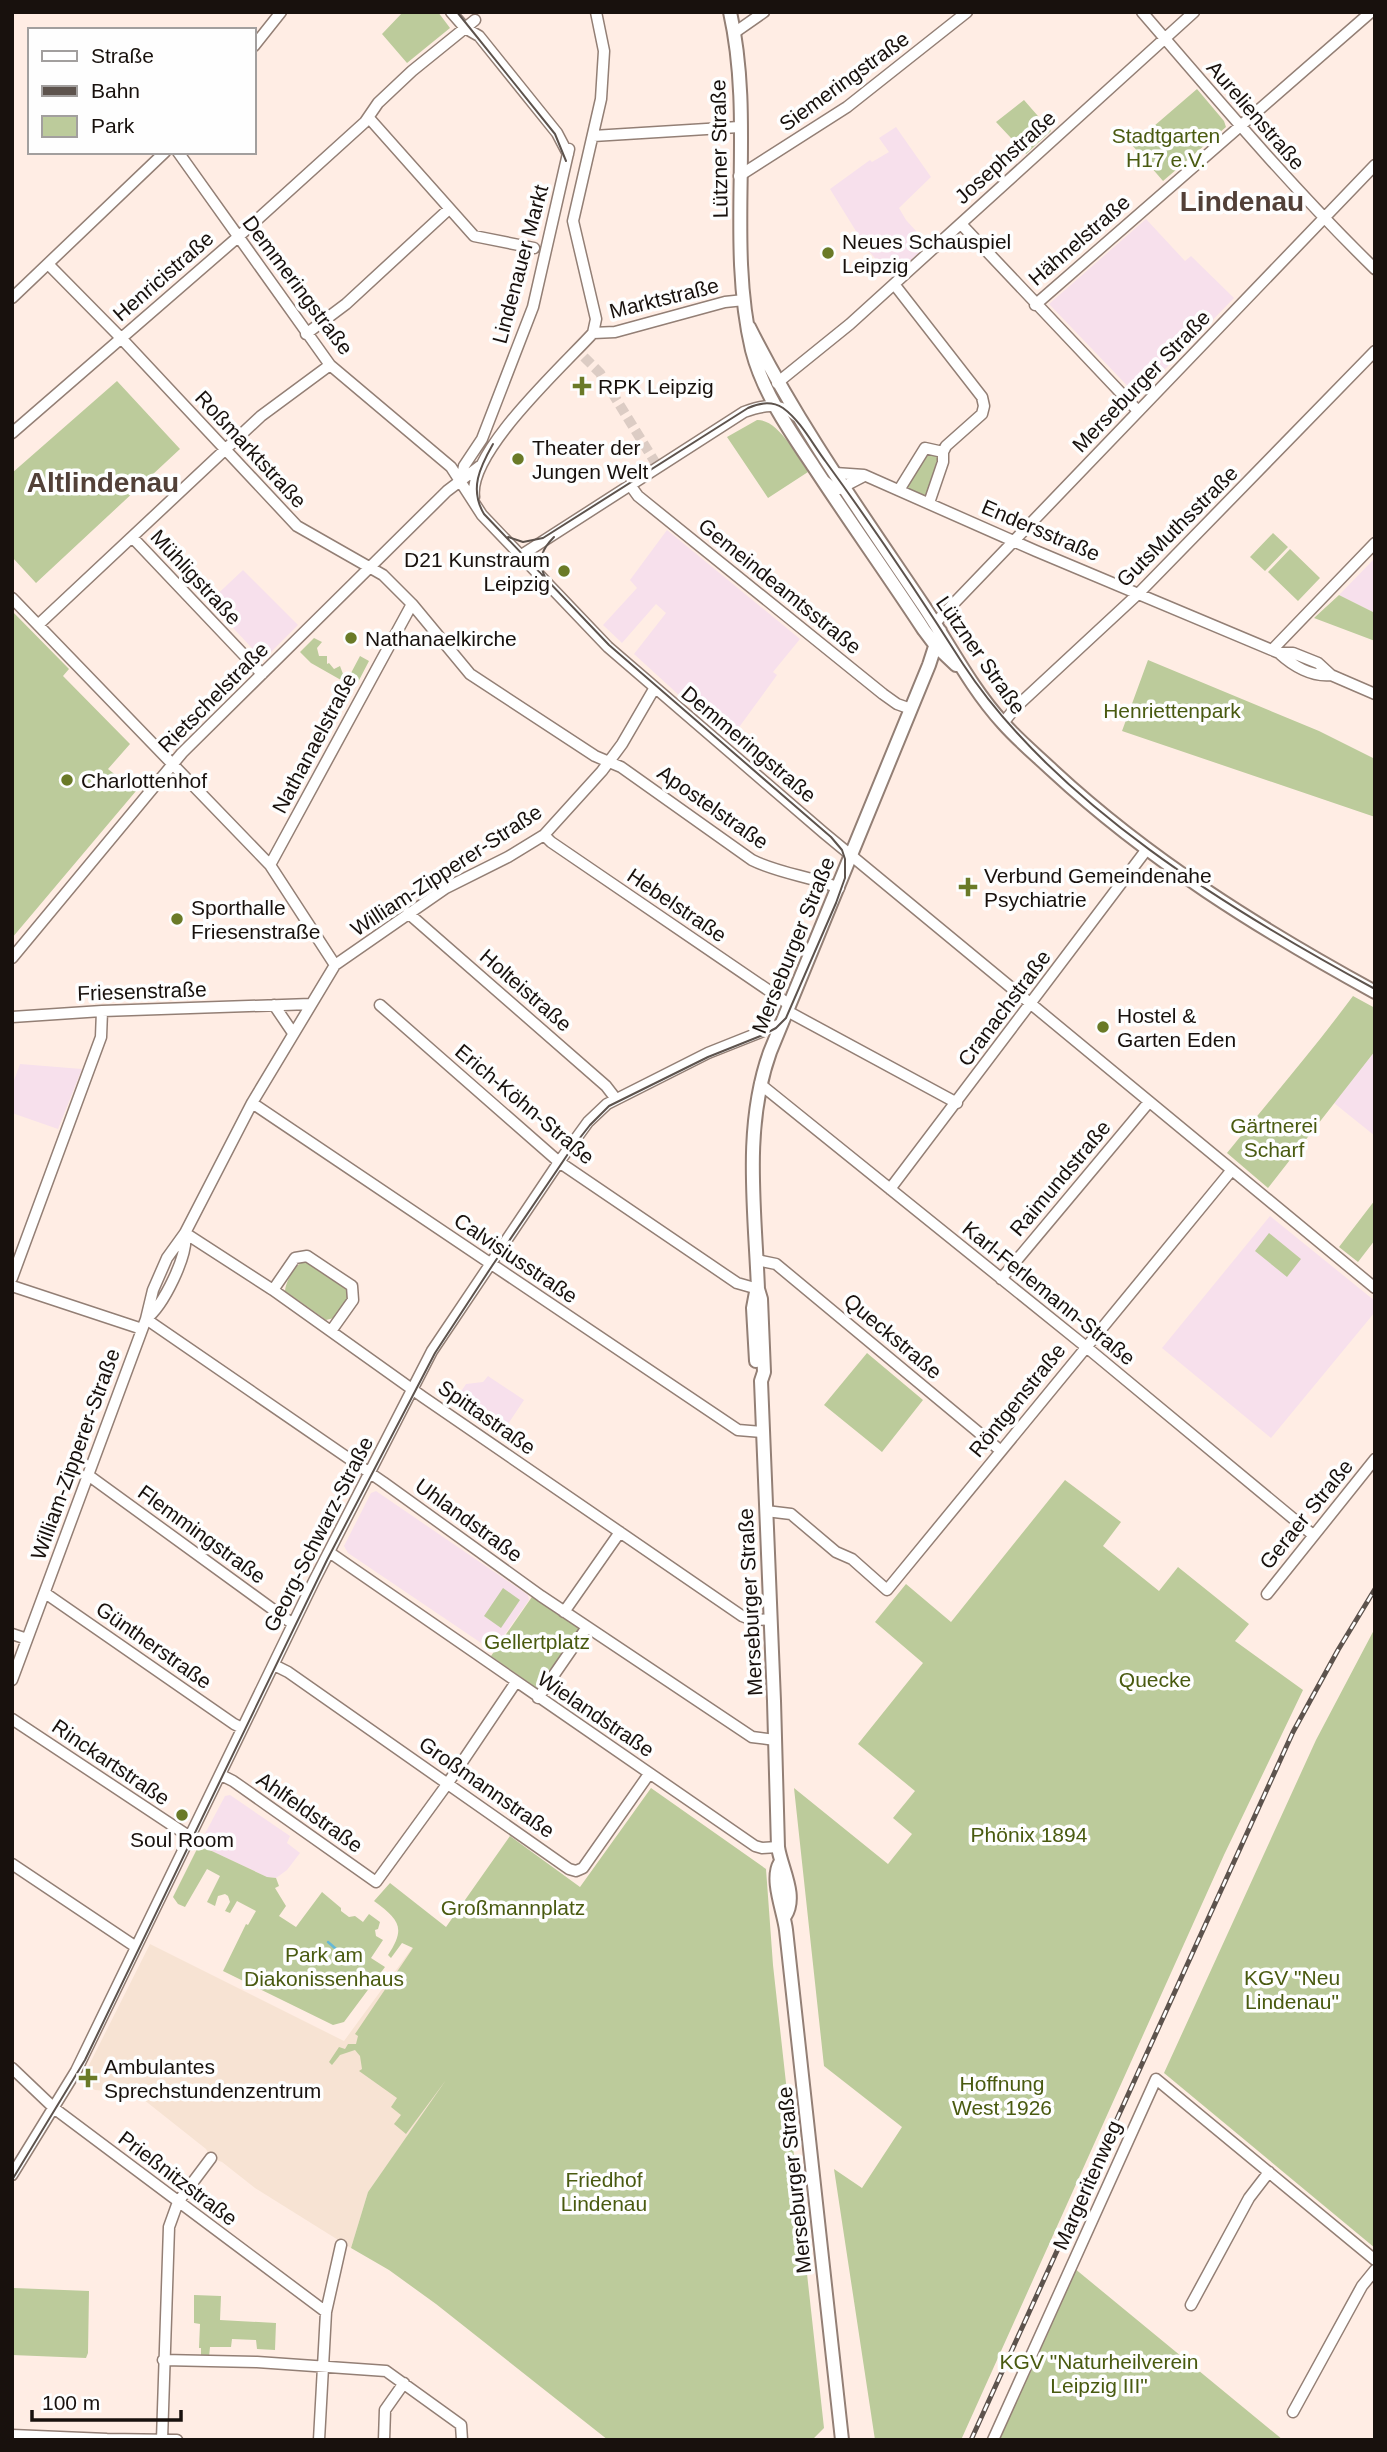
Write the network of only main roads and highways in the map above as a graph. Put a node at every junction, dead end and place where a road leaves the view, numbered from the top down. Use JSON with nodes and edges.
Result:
{"nodes":[{"id":1,"x":730,"y":12,"type":"edge"},
{"id":2,"x":749,"y":327,"type":"junction"},
{"id":3,"x":937,"y":627,"type":"junction"},
{"id":4,"x":936,"y":646,"type":"junction"},
{"id":5,"x":954,"y":663,"type":"junction"},
{"id":6,"x":965,"y":673,"type":"junction"},
{"id":7,"x":925,"y":674,"type":"junction"},
{"id":8,"x":1375,"y":992,"type":"edge"},
{"id":9,"x":842,"y":2440,"type":"edge"}],
"edges":[{"from":1,"to":2,"type":"main road","name":"Lützner Straße"},
{"from":2,"to":3,"type":"main road","name":"Lützner Straße"},
{"from":2,"to":4,"type":"main road","name":"Lützner Straße"},
{"from":3,"to":4,"type":"main road","name":"Merseburger Straße"},
{"from":3,"to":6,"type":"main road","name":"Lützner Straße"},
{"from":4,"to":5,"type":"main road","name":"Lützner Straße"},
{"from":4,"to":7,"type":"main road","name":"Merseburger Straße"},
{"from":5,"to":6,"type":"main road"},
{"from":5,"to":7,"type":"main road"},
{"from":6,"to":8,"type":"main road","name":"Lützner Straße"},
{"from":7,"to":9,"type":"main road","name":"Merseburger Straße"}]}
